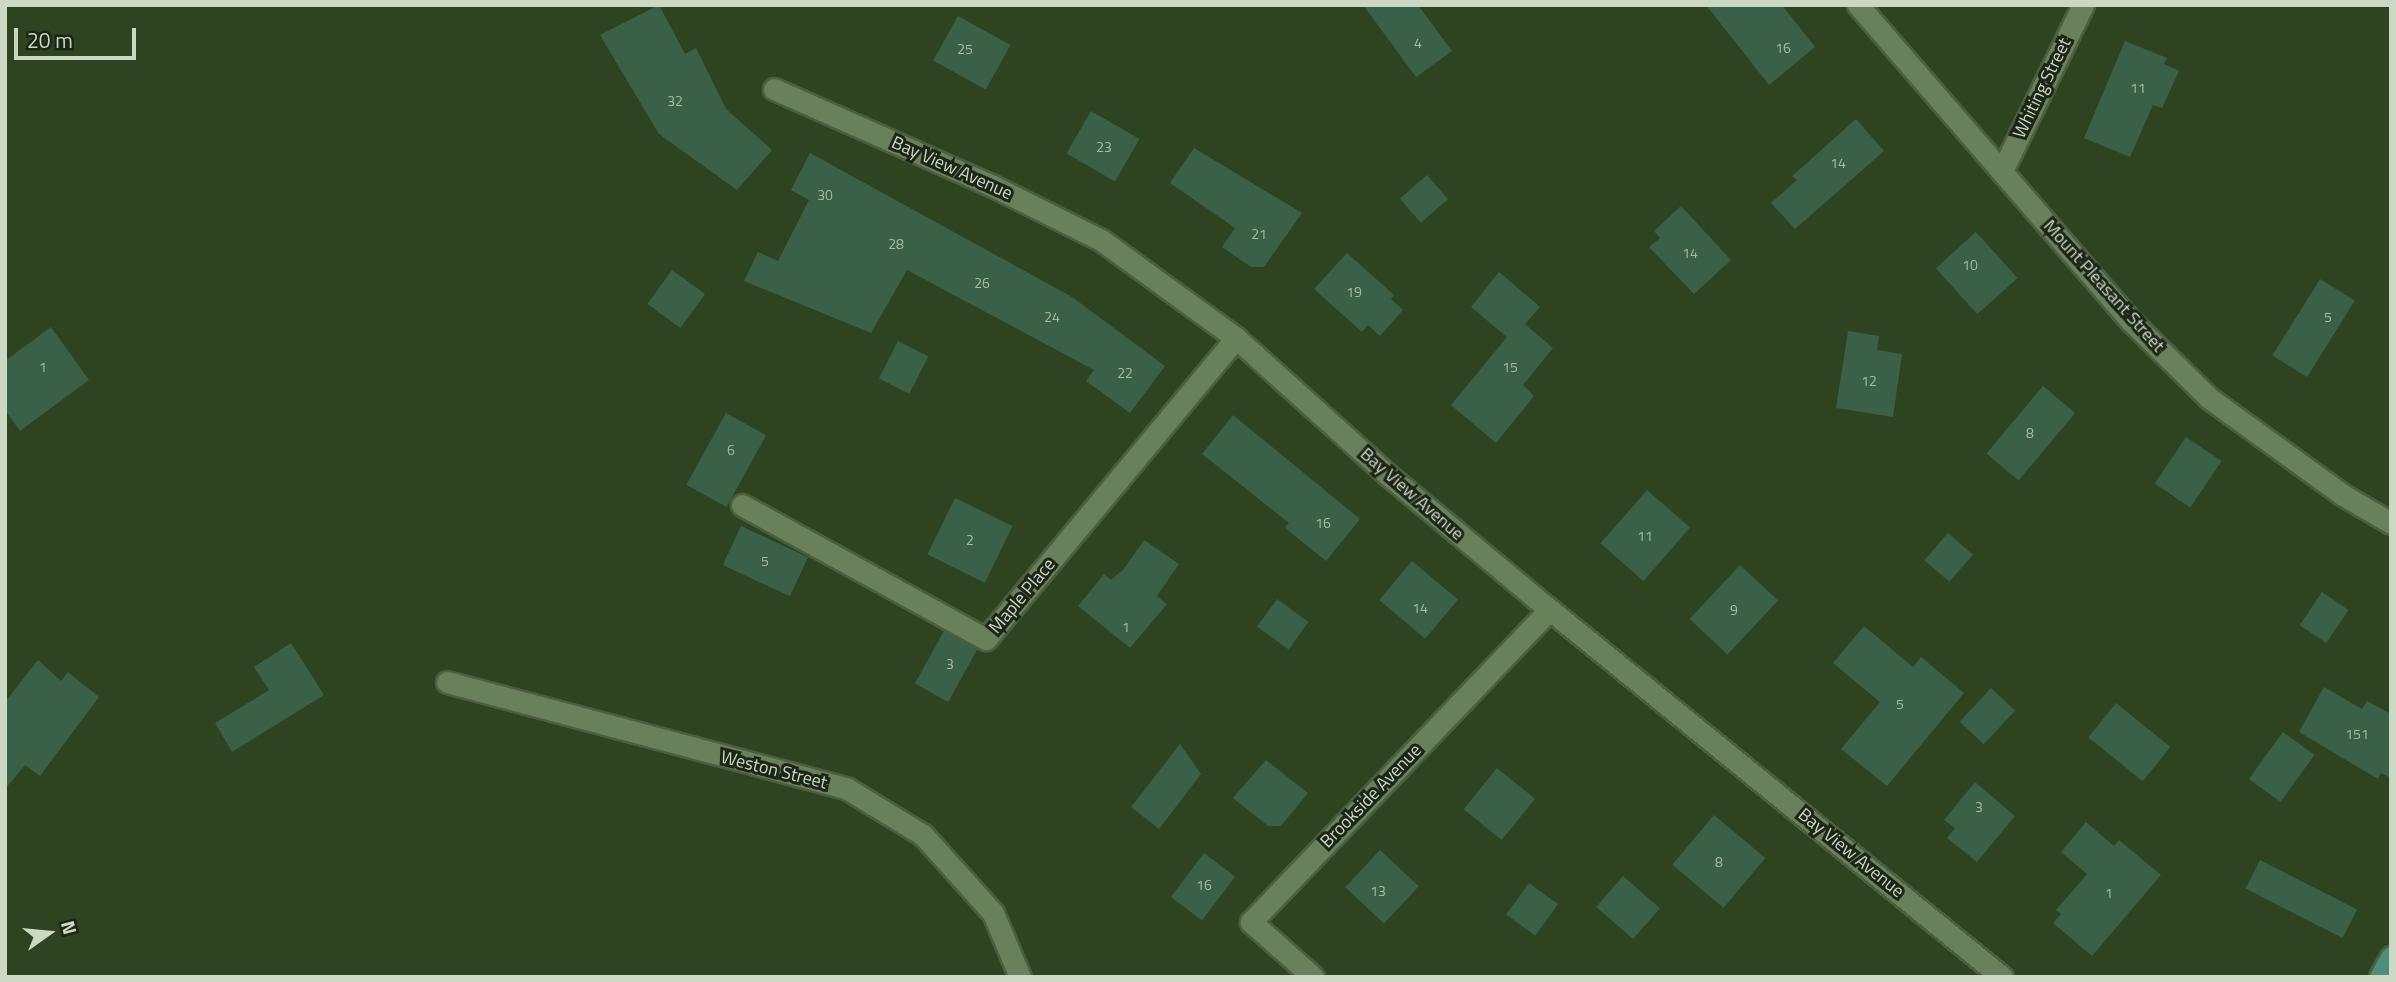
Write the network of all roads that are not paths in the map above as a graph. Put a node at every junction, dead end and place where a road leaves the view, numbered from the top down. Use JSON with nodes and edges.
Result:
{"nodes":[{"id":1,"x":1858,"y":5,"type":"edge"},
{"id":2,"x":2083,"y":5,"type":"edge"},
{"id":3,"x":774,"y":89,"type":"dead end"},
{"id":4,"x":2002,"y":171,"type":"junction"},
{"id":5,"x":1236,"y":338,"type":"junction"},
{"id":6,"x":743,"y":505,"type":"dead end"},
{"id":7,"x":2391,"y":523,"type":"edge"},
{"id":8,"x":1549,"y":610,"type":"junction"},
{"id":9,"x":447,"y":682,"type":"dead end"},
{"id":10,"x":2391,"y":957,"type":"edge"},
{"id":11,"x":1020,"y":977,"type":"edge"},
{"id":12,"x":1313,"y":977,"type":"edge"},
{"id":13,"x":2001,"y":977,"type":"edge"},
{"id":14,"x":2380,"y":977,"type":"edge"}],
"edges":[{"from":1,"to":4,"type":"street","name":"Mount Pleasant Street"},
{"from":2,"to":4,"type":"street","name":"Whiting Street"},
{"from":3,"to":5,"type":"street","name":"Bay View Avenue"},
{"from":4,"to":7,"type":"street","name":"Mount Pleasant Street"},
{"from":5,"to":6,"type":"street","name":"Maple Place"},
{"from":5,"to":8,"type":"street","name":"Bay View Avenue"},
{"from":8,"to":12,"type":"street","name":"Brookside Avenue"},
{"from":8,"to":13,"type":"street","name":"Bay View Avenue"},
{"from":9,"to":11,"type":"street","name":"Weston Street"},
{"from":10,"to":14,"type":"main road"}]}
